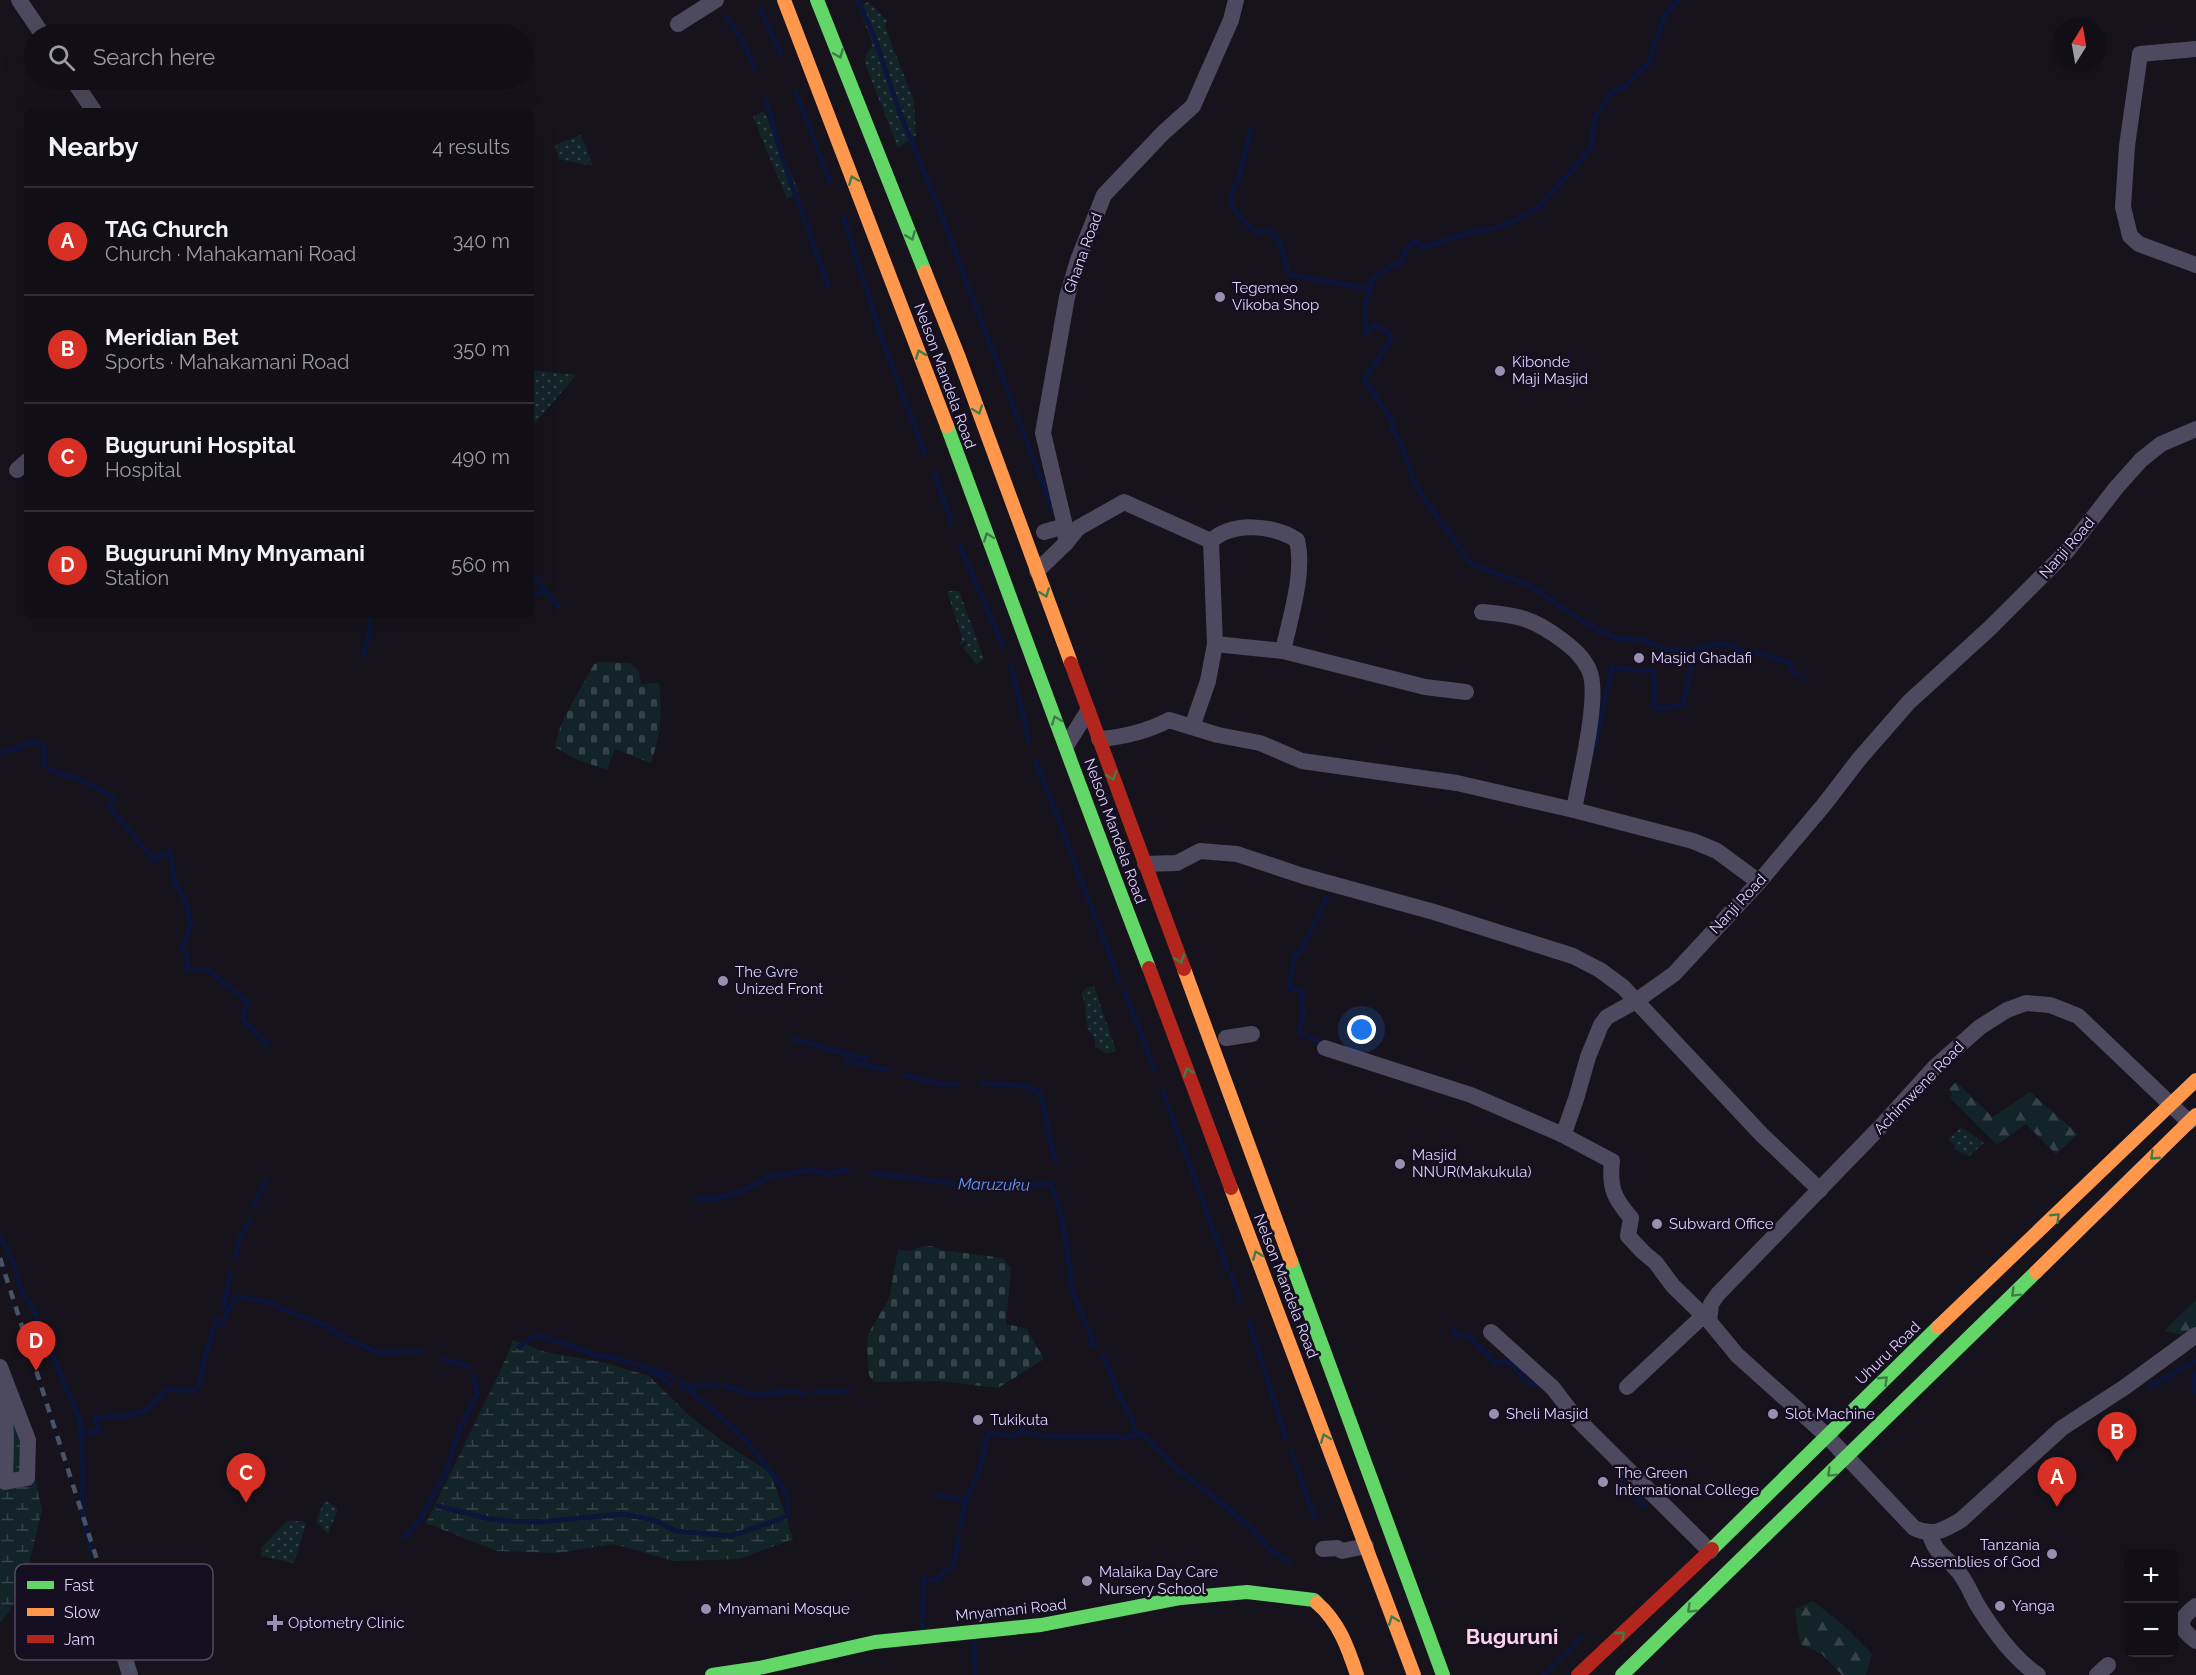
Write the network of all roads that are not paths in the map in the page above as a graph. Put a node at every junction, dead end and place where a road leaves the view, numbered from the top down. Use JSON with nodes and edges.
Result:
{"nodes":[{"id":1,"x":19,"y":0,"type":"edge"},
{"id":2,"x":716,"y":0,"type":"edge"},
{"id":3,"x":784,"y":0,"type":"edge"},
{"id":4,"x":817,"y":0,"type":"edge"},
{"id":5,"x":1236,"y":0,"type":"edge"},
{"id":6,"x":35,"y":24,"type":"edge"},
{"id":7,"x":678,"y":24,"type":"dead end"},
{"id":8,"x":2196,"y":49,"type":"edge"},
{"id":9,"x":80,"y":90,"type":"edge"},
{"id":10,"x":92,"y":108,"type":"edge"},
{"id":11,"x":2196,"y":265,"type":"edge"},
{"id":12,"x":2196,"y":429,"type":"edge"},
{"id":13,"x":1044,"y":532,"type":"dead end"},
{"id":14,"x":1066,"y":534,"type":"junction"},
{"id":15,"x":1211,"y":541,"type":"junction"},
{"id":16,"x":1037,"y":571,"type":"junction"},
{"id":17,"x":1482,"y":612,"type":"dead end"},
{"id":18,"x":1215,"y":644,"type":"junction"},
{"id":19,"x":1283,"y":651,"type":"junction"},
{"id":20,"x":1466,"y":692,"type":"dead end"},
{"id":21,"x":1088,"y":711,"type":"junction"},
{"id":22,"x":1192,"y":727,"type":"junction"},
{"id":23,"x":1099,"y":739,"type":"junction"},
{"id":24,"x":1066,"y":746,"type":"junction"},
{"id":25,"x":1574,"y":810,"type":"junction"},
{"id":26,"x":1145,"y":864,"type":"junction"},
{"id":27,"x":1759,"y":882,"type":"junction"},
{"id":28,"x":1636,"y":1000,"type":"junction"},
{"id":29,"x":1252,"y":1034,"type":"dead end"},
{"id":30,"x":1226,"y":1038,"type":"dead end"},
{"id":31,"x":1325,"y":1048,"type":"dead end"},
{"id":32,"x":2196,"y":1080,"type":"edge"},
{"id":33,"x":2172,"y":1104,"type":"junction"},
{"id":34,"x":2193,"y":1118,"type":"edge"},
{"id":35,"x":1561,"y":1134,"type":"junction"},
{"id":36,"x":1820,"y":1190,"type":"junction"},
{"id":37,"x":1706,"y":1318,"type":"junction"},
{"id":38,"x":1491,"y":1332,"type":"dead end"},
{"id":39,"x":2196,"y":1335,"type":"edge"},
{"id":40,"x":0,"y":1367,"type":"edge"},
{"id":41,"x":1627,"y":1388,"type":"dead end"},
{"id":42,"x":0,"y":1395,"type":"edge"},
{"id":43,"x":1826,"y":1435,"type":"junction"},
{"id":44,"x":1848,"y":1457,"type":"junction"},
{"id":45,"x":1930,"y":1534,"type":"junction"},
{"id":46,"x":1366,"y":1546,"type":"junction"},
{"id":47,"x":1323,"y":1549,"type":"dead end"},
{"id":48,"x":1710,"y":1551,"type":"junction"},
{"id":49,"x":2196,"y":1606,"type":"edge"},
{"id":50,"x":2196,"y":1641,"type":"edge"},
{"id":51,"x":125,"y":1660,"type":"edge"},
{"id":52,"x":130,"y":1675,"type":"edge"},
{"id":53,"x":712,"y":1675,"type":"edge"},
{"id":54,"x":1357,"y":1675,"type":"edge"},
{"id":55,"x":1414,"y":1675,"type":"edge"},
{"id":56,"x":1443,"y":1675,"type":"edge"},
{"id":57,"x":1578,"y":1675,"type":"edge"},
{"id":58,"x":1622,"y":1675,"type":"edge"},
{"id":59,"x":2038,"y":1675,"type":"edge"}],
"edges":[{"from":1,"to":6,"type":"street"},
{"from":2,"to":7,"type":"street"},
{"from":24,"to":3,"type":"main road","name":"Nelson Mandela Road","one_way":true},
{"from":4,"to":16,"type":"main road","name":"Nelson Mandela Road","one_way":true},
{"from":5,"to":14,"type":"street","name":"Ghana Road"},
{"from":8,"to":11,"type":"street"},
{"from":9,"to":10,"type":"street"},
{"from":12,"to":27,"type":"street","name":"Nanji Road"},
{"from":13,"to":14,"type":"street"},
{"from":14,"to":15,"type":"street"},
{"from":14,"to":16,"type":"street"},
{"from":15,"to":18,"type":"street"},
{"from":15,"to":19,"type":"street"},
{"from":16,"to":21,"type":"main road","name":"Nelson Mandela Road","one_way":true},
{"from":17,"to":25,"type":"street"},
{"from":18,"to":19,"type":"street"},
{"from":18,"to":22,"type":"street"},
{"from":19,"to":20,"type":"street"},
{"from":21,"to":23,"type":"main road","name":"Nelson Mandela Road"},
{"from":21,"to":24,"type":"street"},
{"from":22,"to":23,"type":"street"},
{"from":22,"to":25,"type":"street"},
{"from":23,"to":26,"type":"main road","name":"Nelson Mandela Road","one_way":true},
{"from":46,"to":24,"type":"main road","name":"Nelson Mandela Road","one_way":true},
{"from":25,"to":27,"type":"street"},
{"from":26,"to":28,"type":"street"},
{"from":26,"to":56,"type":"main road","name":"Nelson Mandela Road","one_way":true},
{"from":27,"to":28,"type":"street","name":"Nanji Road"},
{"from":28,"to":35,"type":"street","name":"Nanji Road"},
{"from":28,"to":36,"type":"street"},
{"from":29,"to":30,"type":"street"},
{"from":31,"to":35,"type":"street"},
{"from":32,"to":33,"type":"main road","name":"Uhuru Road"},
{"from":33,"to":34,"type":"street","name":"Achimwene Road"},
{"from":33,"to":36,"type":"street","name":"Achimwene Road"},
{"from":43,"to":33,"type":"main road","name":"Uhuru Road","one_way":true},
{"from":34,"to":44,"type":"main road","one_way":true},
{"from":35,"to":37,"type":"street"},
{"from":36,"to":37,"type":"street","name":"Achimwene Road"},
{"from":37,"to":41,"type":"street"},
{"from":37,"to":43,"type":"street"},
{"from":38,"to":48,"type":"street"},
{"from":39,"to":45,"type":"street"},
{"from":40,"to":42,"type":"street"},
{"from":43,"to":44,"type":"street"},
{"from":43,"to":48,"type":"main road","name":"Uhuru Road"},
{"from":44,"to":45,"type":"street"},
{"from":44,"to":58,"type":"main road","one_way":true},
{"from":45,"to":59,"type":"street"},
{"from":46,"to":47,"type":"street"},
{"from":55,"to":46,"type":"main road","name":"Nelson Mandela Road","one_way":true},
{"from":57,"to":48,"type":"main road","name":"Uhuru Road","one_way":true},
{"from":49,"to":50,"type":"street"},
{"from":51,"to":52,"type":"street"},
{"from":53,"to":54,"type":"main road","name":"Mnyamani Road"}]}
